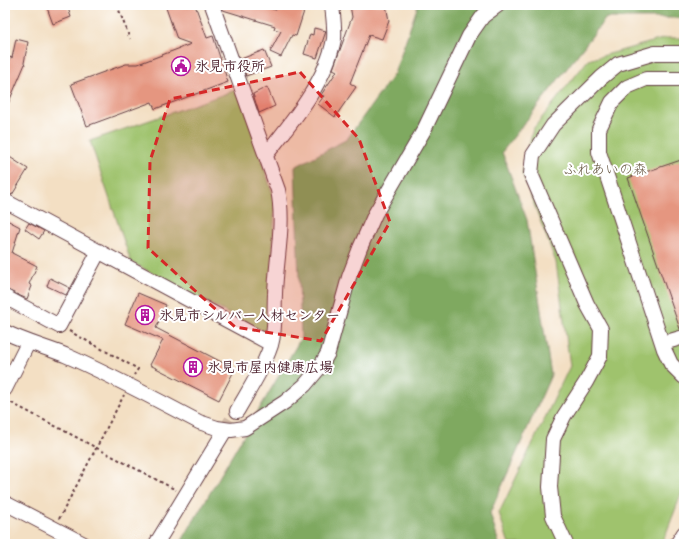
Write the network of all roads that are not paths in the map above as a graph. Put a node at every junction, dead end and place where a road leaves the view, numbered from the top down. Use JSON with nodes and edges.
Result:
{"nodes":[{"id":1,"x":212,"y":5,"type":"edge"},
{"id":2,"x":332,"y":5,"type":"edge"},
{"id":3,"x":498,"y":5,"type":"edge"},
{"id":4,"x":684,"y":53,"type":"edge"},
{"id":5,"x":684,"y":79,"type":"edge"},
{"id":6,"x":266,"y":155,"type":"junction"},
{"id":7,"x":5,"y":201,"type":"edge"},
{"id":8,"x":99,"y":251,"type":"junction"},
{"id":9,"x":5,"y":297,"type":"edge"},
{"id":10,"x":5,"y":332,"type":"edge"},
{"id":11,"x":684,"y":337,"type":"edge"},
{"id":12,"x":28,"y":344,"type":"junction"},
{"id":13,"x":271,"y":344,"type":"junction"},
{"id":14,"x":663,"y":344,"type":"junction"},
{"id":15,"x":684,"y":377,"type":"edge"},
{"id":16,"x":5,"y":389,"type":"edge"},
{"id":17,"x":237,"y":411,"type":"tunnel mouth"},
{"id":18,"x":224,"y":432,"type":"tunnel mouth"},
{"id":19,"x":5,"y":503,"type":"edge"},
{"id":20,"x":684,"y":533,"type":"edge"},
{"id":21,"x":84,"y":544,"type":"edge"},
{"id":22,"x":156,"y":544,"type":"edge"},
{"id":23,"x":566,"y":544,"type":"edge"},
{"id":24,"x":677,"y":544,"type":"edge"}],
"edges":[{"from":1,"to":6,"type":"street"},
{"from":2,"to":6,"type":"street"},
{"from":3,"to":12,"type":"street"},
{"from":4,"to":23,"type":"street"},
{"from":5,"to":14,"type":"street"},
{"from":6,"to":13,"type":"street"},
{"from":7,"to":8,"type":"street"},
{"from":8,"to":9,"type":"street"},
{"from":8,"to":13,"type":"street"},
{"from":10,"to":12,"type":"street"},
{"from":11,"to":14,"type":"street"},
{"from":12,"to":16,"type":"street"},
{"from":13,"to":17,"type":"street"},
{"from":14,"to":15,"type":"street"},
{"from":18,"to":22,"type":"street"},
{"from":19,"to":21,"type":"street"},
{"from":20,"to":24,"type":"street"}]}
